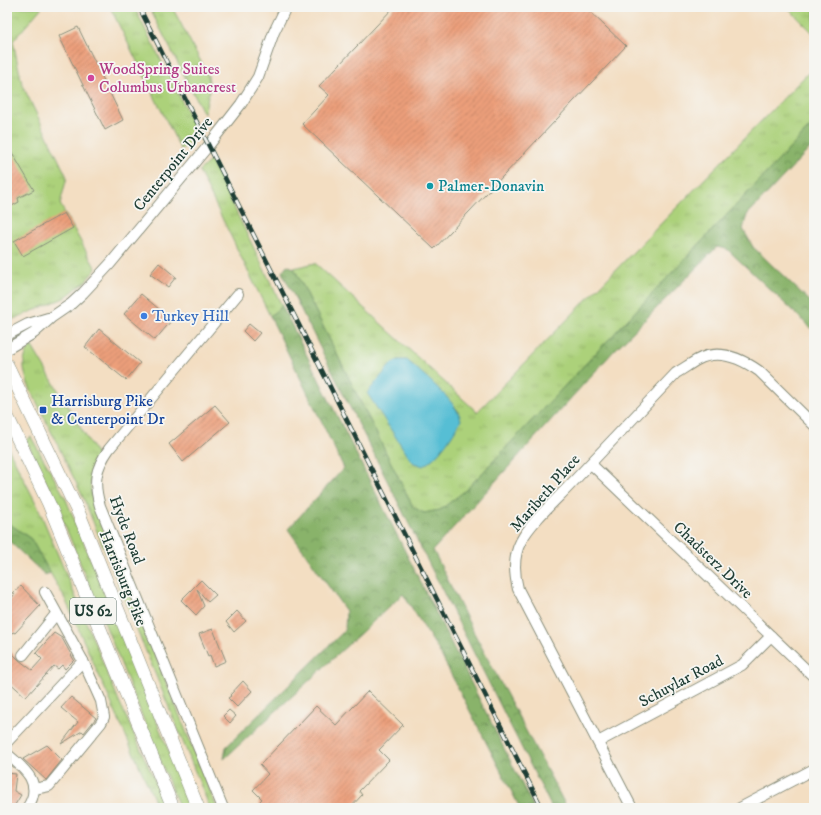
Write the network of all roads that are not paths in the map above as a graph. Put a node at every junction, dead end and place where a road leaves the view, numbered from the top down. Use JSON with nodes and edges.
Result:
{"nodes":[{"id":1,"x":286,"y":7,"type":"edge"},
{"id":2,"x":238,"y":294,"type":"dead end"},
{"id":3,"x":52,"y":317,"type":"junction"},
{"id":4,"x":7,"y":335,"type":"edge"},
{"id":5,"x":7,"y":350,"type":"edge"},
{"id":6,"x":7,"y":365,"type":"edge"},
{"id":7,"x":7,"y":416,"type":"edge"},
{"id":8,"x":814,"y":425,"type":"edge"},
{"id":9,"x":591,"y":464,"type":"junction"},
{"id":10,"x":45,"y":592,"type":"dead end"},
{"id":11,"x":56,"y":614,"type":"junction"},
{"id":12,"x":771,"y":636,"type":"junction"},
{"id":13,"x":23,"y":655,"type":"dead end"},
{"id":14,"x":83,"y":661,"type":"junction"},
{"id":15,"x":814,"y":677,"type":"edge"},
{"id":16,"x":7,"y":742,"type":"edge"},
{"id":17,"x":598,"y":742,"type":"junction"},
{"id":18,"x":7,"y":754,"type":"edge"},
{"id":19,"x":814,"y":769,"type":"edge"},
{"id":20,"x":34,"y":789,"type":"junction"},
{"id":21,"x":27,"y":808,"type":"edge"},
{"id":22,"x":173,"y":808,"type":"edge"},
{"id":23,"x":198,"y":808,"type":"edge"},
{"id":24,"x":223,"y":808,"type":"edge"},
{"id":25,"x":632,"y":808,"type":"edge"},
{"id":26,"x":740,"y":808,"type":"edge"}],
"edges":[{"from":1,"to":3,"type":"street","name":"Centerpoint Drive"},
{"from":2,"to":24,"type":"street","name":"Hyde Road"},
{"from":3,"to":4,"type":"street","name":"Centerpoint Drive"},
{"from":3,"to":5,"type":"street","name":"Centerpoint Drive"},
{"from":6,"to":23,"type":"main road","name":"Harrisburg Pike","number":"US 62"},
{"from":7,"to":22,"type":"main road","number":"US 62"},
{"from":8,"to":9,"type":"street","name":"Maribeth Place"},
{"from":9,"to":12,"type":"street","name":"Chadsterz Drive"},
{"from":9,"to":17,"type":"street","name":"Maribeth Place"},
{"from":10,"to":11,"type":"street"},
{"from":11,"to":13,"type":"street"},
{"from":11,"to":14,"type":"street"},
{"from":12,"to":15,"type":"street","name":"Chadsterz Drive"},
{"from":12,"to":17,"type":"street","name":"Schuylar Road"},
{"from":14,"to":16,"type":"street"},
{"from":14,"to":20,"type":"street"},
{"from":17,"to":25,"type":"street","name":"Maribeth Place"},
{"from":18,"to":20,"type":"street"},
{"from":19,"to":26,"type":"street"},
{"from":20,"to":21,"type":"street"}]}
